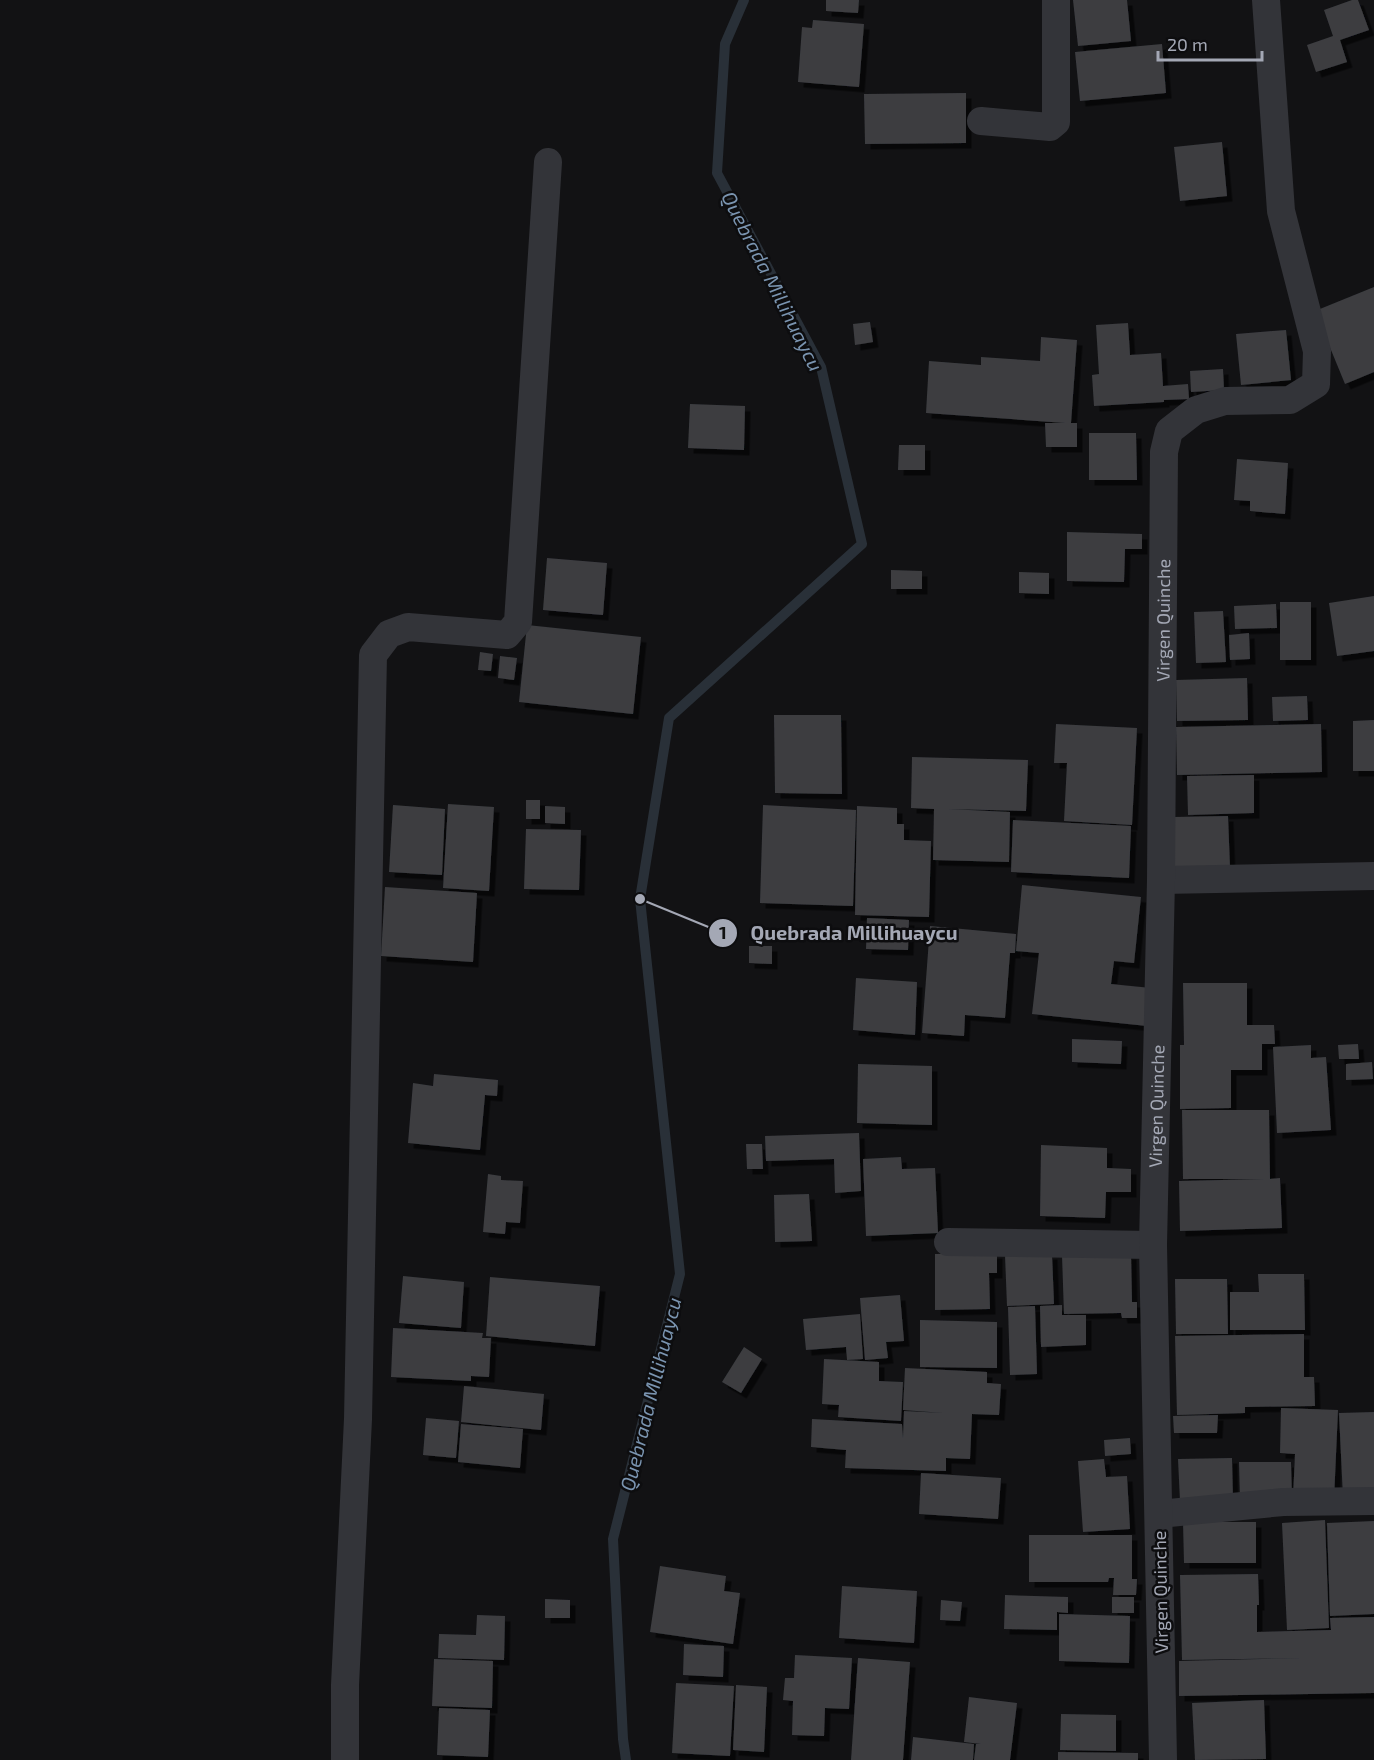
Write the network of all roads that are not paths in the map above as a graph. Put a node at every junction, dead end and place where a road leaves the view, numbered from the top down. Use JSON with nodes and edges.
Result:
{"nodes":[{"id":1,"x":1056,"y":0,"type":"edge"},
{"id":2,"x":1266,"y":0,"type":"edge"},
{"id":3,"x":981,"y":121,"type":"dead end"},
{"id":4,"x":548,"y":162,"type":"dead end"},
{"id":5,"x":1374,"y":876,"type":"edge"},
{"id":6,"x":1161,"y":880,"type":"junction"},
{"id":7,"x":948,"y":1242,"type":"dead end"},
{"id":8,"x":1153,"y":1245,"type":"junction"},
{"id":9,"x":1374,"y":1501,"type":"edge"},
{"id":10,"x":1159,"y":1514,"type":"junction"},
{"id":11,"x":345,"y":1760,"type":"edge"},
{"id":12,"x":1163,"y":1760,"type":"edge"}],
"edges":[{"from":1,"to":3,"type":"street"},
{"from":2,"to":6,"type":"street","name":"Virgen Quinche"},
{"from":4,"to":11,"type":"street"},
{"from":5,"to":6,"type":"street"},
{"from":6,"to":8,"type":"street","name":"Virgen Quinche"},
{"from":7,"to":8,"type":"street"},
{"from":8,"to":10,"type":"street","name":"Virgen Quinche"},
{"from":9,"to":10,"type":"street"},
{"from":10,"to":12,"type":"street","name":"Virgen Quinche"}]}
